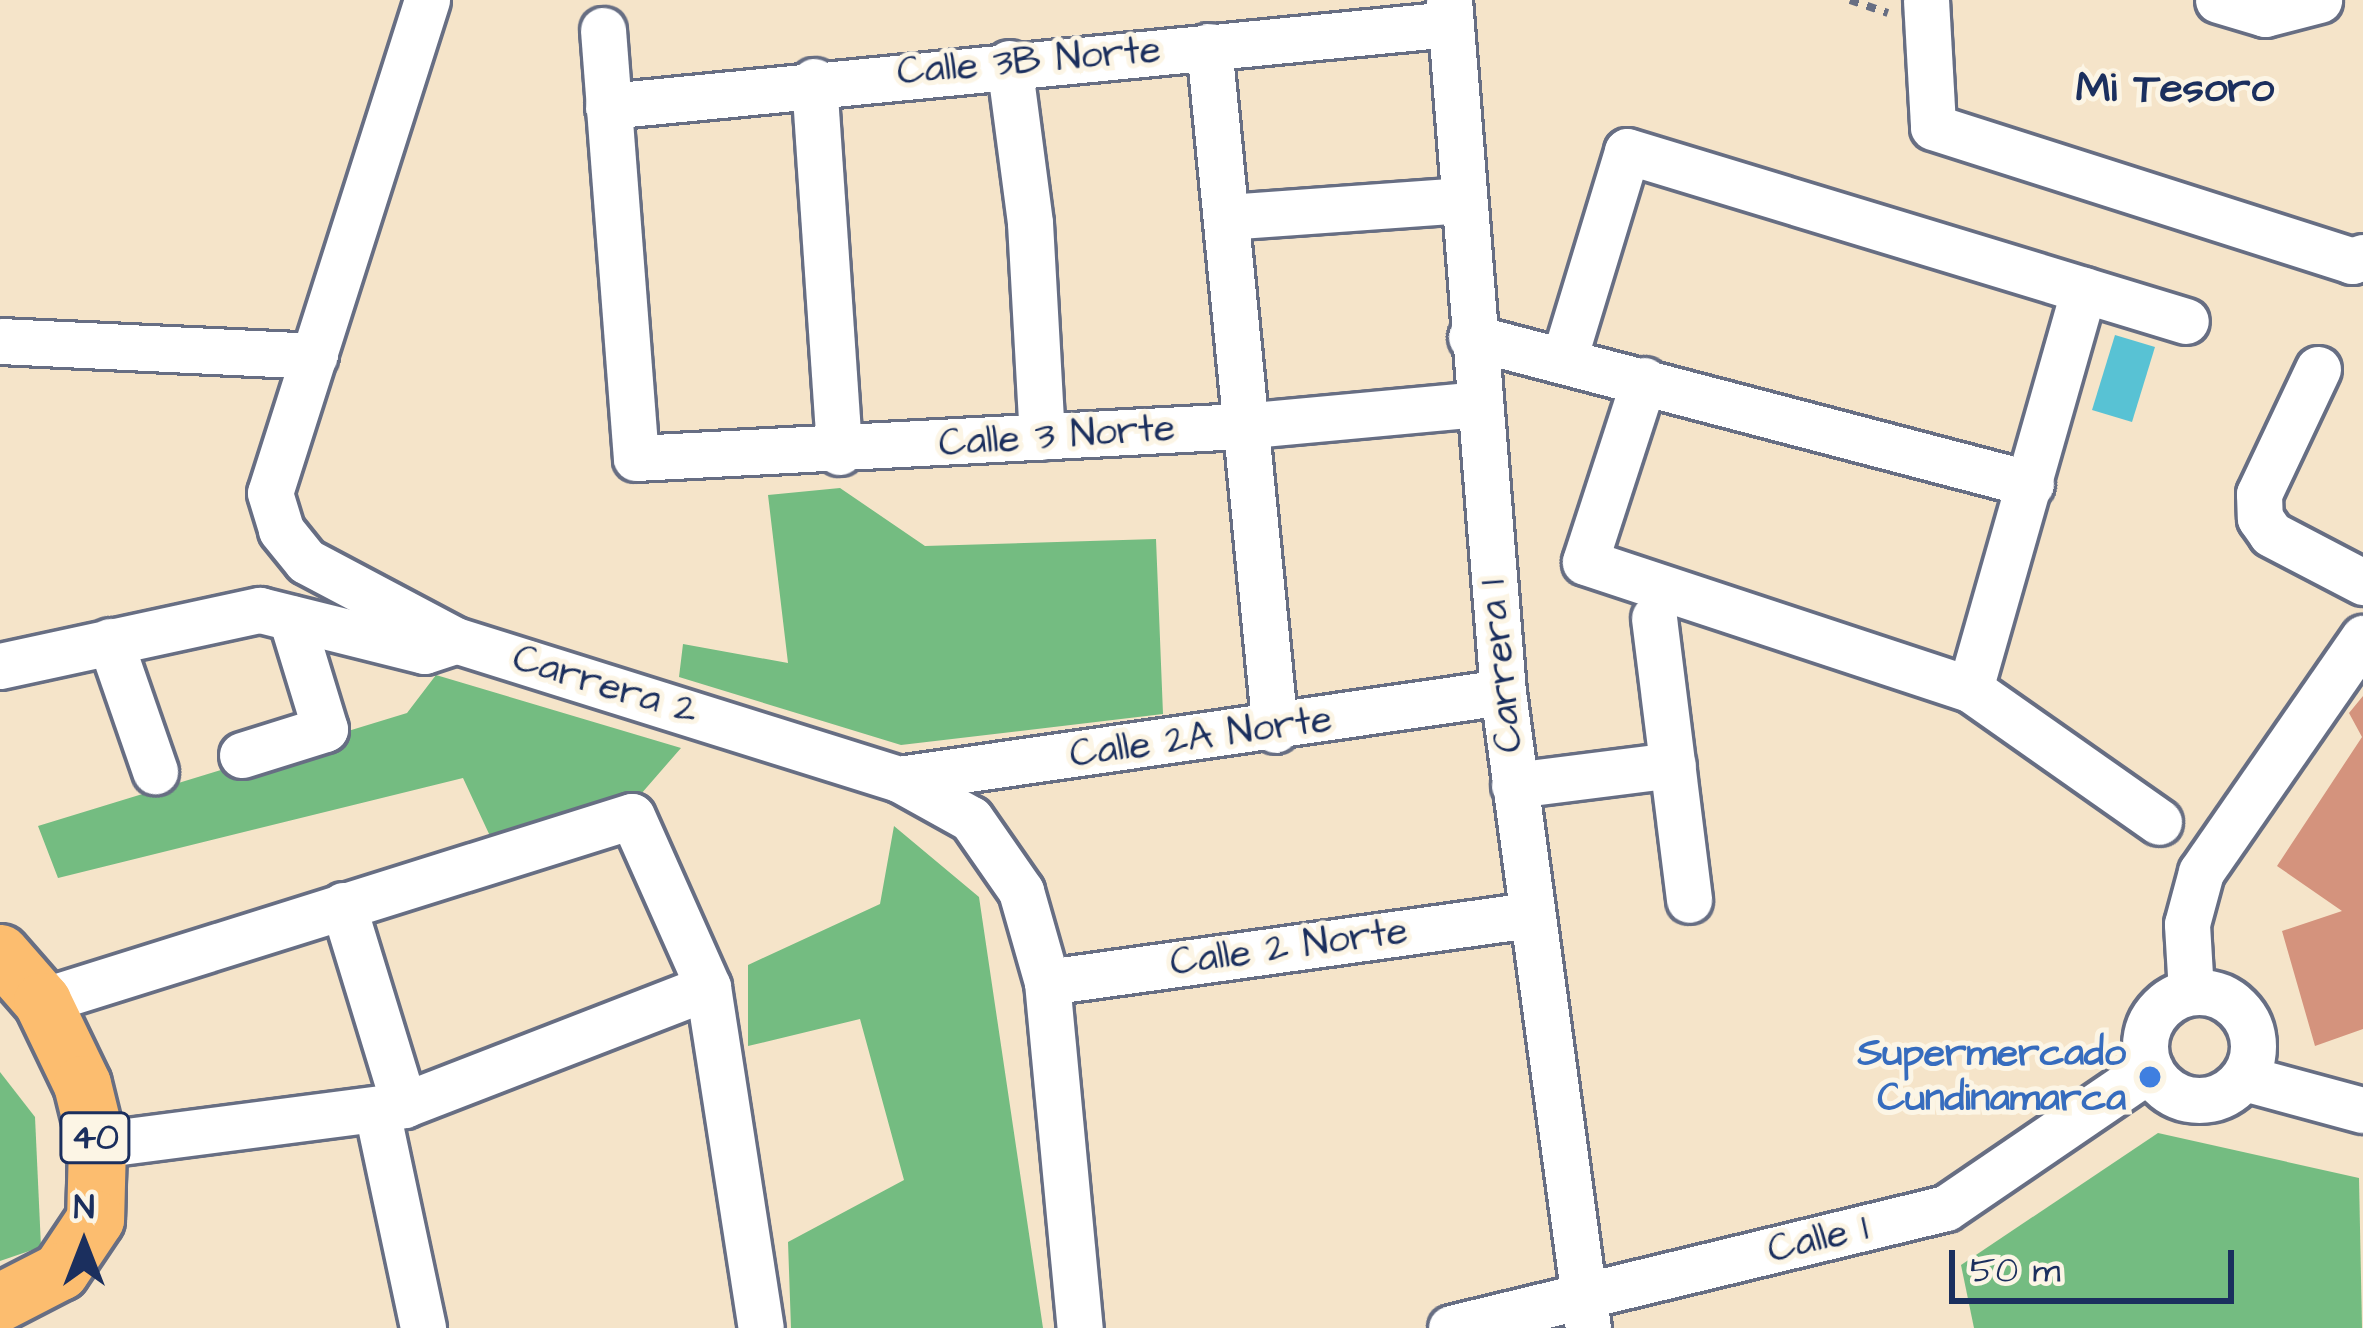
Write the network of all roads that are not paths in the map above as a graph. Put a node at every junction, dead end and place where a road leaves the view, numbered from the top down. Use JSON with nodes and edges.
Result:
{"nodes":[{"id":1,"x":427,"y":0,"type":"edge"},
{"id":2,"x":1926,"y":0,"type":"edge"},
{"id":3,"x":2218,"y":0,"type":"edge"},
{"id":4,"x":2319,"y":0,"type":"edge"},
{"id":5,"x":1449,"y":12,"type":"edge"},
{"id":6,"x":603,"y":30,"type":"dead end"},
{"id":7,"x":1209,"y":46,"type":"junction"},
{"id":8,"x":1009,"y":63,"type":"junction"},
{"id":9,"x":814,"y":81,"type":"junction"},
{"id":10,"x":608,"y":106,"type":"junction"},
{"id":11,"x":1462,"y":200,"type":"junction"},
{"id":12,"x":1226,"y":217,"type":"junction"},
{"id":13,"x":2363,"y":257,"type":"edge"},
{"id":14,"x":2084,"y":290,"type":"junction"},
{"id":15,"x":2186,"y":321,"type":"dead end"},
{"id":16,"x":1471,"y":337,"type":"junction"},
{"id":17,"x":0,"y":341,"type":"edge"},
{"id":18,"x":315,"y":356,"type":"junction"},
{"id":19,"x":1564,"y":359,"type":"junction"},
{"id":20,"x":2318,"y":369,"type":"dead end"},
{"id":21,"x":1644,"y":380,"type":"junction"},
{"id":22,"x":1478,"y":404,"type":"junction"},
{"id":23,"x":1241,"y":426,"type":"junction"},
{"id":24,"x":1042,"y":437,"type":"junction"},
{"id":25,"x":839,"y":452,"type":"junction"},
{"id":26,"x":2031,"y":484,"type":"junction"},
{"id":27,"x":2363,"y":583,"type":"edge"},
{"id":28,"x":291,"y":618,"type":"junction"},
{"id":29,"x":1654,"y":618,"type":"dead end"},
{"id":30,"x":2363,"y":638,"type":"edge"},
{"id":31,"x":455,"y":640,"type":"junction"},
{"id":32,"x":110,"y":641,"type":"junction"},
{"id":33,"x":0,"y":666,"type":"edge"},
{"id":34,"x":1970,"y":688,"type":"junction"},
{"id":35,"x":1503,"y":692,"type":"junction"},
{"id":36,"x":1275,"y":730,"type":"junction"},
{"id":37,"x":242,"y":755,"type":"dead end"},
{"id":38,"x":1673,"y":765,"type":"junction"},
{"id":39,"x":155,"y":771,"type":"dead end"},
{"id":40,"x":899,"y":779,"type":"junction"},
{"id":41,"x":1514,"y":784,"type":"junction"},
{"id":42,"x":2159,"y":822,"type":"dead end"},
{"id":43,"x":1689,"y":900,"type":"dead end"},
{"id":44,"x":343,"y":905,"type":"junction"},
{"id":45,"x":1530,"y":915,"type":"junction"},
{"id":46,"x":0,"y":953,"type":"edge"},
{"id":47,"x":1047,"y":982,"type":"junction"},
{"id":48,"x":708,"y":987,"type":"junction"},
{"id":49,"x":2191,"y":992,"type":"junction"},
{"id":50,"x":43,"y":1001,"type":"junction"},
{"id":51,"x":2150,"y":1069,"type":"junction"},
{"id":52,"x":2244,"y":1078,"type":"junction"},
{"id":53,"x":391,"y":1108,"type":"junction"},
{"id":54,"x":2363,"y":1110,"type":"edge"},
{"id":55,"x":97,"y":1145,"type":"junction"},
{"id":56,"x":0,"y":1302,"type":"edge"},
{"id":57,"x":1587,"y":1312,"type":"edge"},
{"id":58,"x":423,"y":1328,"type":"edge"},
{"id":59,"x":761,"y":1328,"type":"edge"},
{"id":60,"x":1080,"y":1328,"type":"edge"},
{"id":61,"x":1450,"y":1328,"type":"edge"}],
"edges":[{"from":1,"to":18,"type":"street","name":"Carrera 2"},
{"from":2,"to":13,"type":"street"},
{"from":3,"to":4,"type":"street"},
{"from":5,"to":7,"type":"street","name":"Calle 3B Norte"},
{"from":5,"to":11,"type":"street","name":"Carrera 1"},
{"from":6,"to":10,"type":"street"},
{"from":7,"to":8,"type":"street","name":"Calle 3B Norte"},
{"from":7,"to":12,"type":"street"},
{"from":8,"to":9,"type":"street","name":"Calle 3B Norte"},
{"from":8,"to":24,"type":"street"},
{"from":9,"to":10,"type":"street","name":"Calle 3B Norte"},
{"from":9,"to":25,"type":"street"},
{"from":10,"to":25,"type":"street","name":"Calle 3 Norte"},
{"from":11,"to":12,"type":"street"},
{"from":11,"to":16,"type":"street","name":"Carrera 1"},
{"from":12,"to":23,"type":"street"},
{"from":14,"to":15,"type":"street"},
{"from":14,"to":19,"type":"street"},
{"from":14,"to":26,"type":"street"},
{"from":16,"to":19,"type":"street"},
{"from":16,"to":22,"type":"street","name":"Carrera 1"},
{"from":17,"to":18,"type":"street"},
{"from":18,"to":31,"type":"street","name":"Carrera 2"},
{"from":19,"to":21,"type":"street"},
{"from":20,"to":27,"type":"street"},
{"from":21,"to":26,"type":"street"},
{"from":21,"to":34,"type":"street"},
{"from":22,"to":23,"type":"street","name":"Calle 3 Norte"},
{"from":22,"to":35,"type":"street","name":"Carrera 1"},
{"from":23,"to":24,"type":"street","name":"Calle 3 Norte"},
{"from":23,"to":36,"type":"street"},
{"from":24,"to":25,"type":"street","name":"Calle 3 Norte"},
{"from":26,"to":34,"type":"street"},
{"from":28,"to":31,"type":"street"},
{"from":28,"to":32,"type":"street"},
{"from":28,"to":37,"type":"street"},
{"from":29,"to":38,"type":"street"},
{"from":30,"to":49,"type":"street"},
{"from":31,"to":40,"type":"street","name":"Carrera 2"},
{"from":32,"to":33,"type":"street"},
{"from":32,"to":39,"type":"street"},
{"from":34,"to":42,"type":"street"},
{"from":35,"to":36,"type":"street","name":"Calle 2A Norte"},
{"from":35,"to":41,"type":"street","name":"Carrera 1"},
{"from":36,"to":40,"type":"street","name":"Calle 2A Norte"},
{"from":38,"to":41,"type":"street"},
{"from":38,"to":43,"type":"street"},
{"from":40,"to":47,"type":"street","name":"Carrera 2"},
{"from":41,"to":45,"type":"street","name":"Carrera 1"},
{"from":44,"to":48,"type":"street"},
{"from":44,"to":50,"type":"street"},
{"from":44,"to":53,"type":"street"},
{"from":45,"to":47,"type":"street","name":"Calle 2 Norte"},
{"from":45,"to":57,"type":"street","name":"Carrera 1"},
{"from":46,"to":50,"type":"main road","number":"40"},
{"from":47,"to":60,"type":"street","name":"Carrera 2"},
{"from":48,"to":53,"type":"street"},
{"from":48,"to":59,"type":"street"},
{"from":49,"to":51,"type":"street"},
{"from":49,"to":52,"type":"street"},
{"from":50,"to":55,"type":"main road","number":"40"},
{"from":51,"to":52,"type":"street"},
{"from":51,"to":57,"type":"street","name":"Calle 1"},
{"from":52,"to":54,"type":"street"},
{"from":53,"to":55,"type":"street"},
{"from":53,"to":58,"type":"street"},
{"from":55,"to":56,"type":"main road","number":"40"},
{"from":57,"to":61,"type":"street","name":"Calle 1"}]}
